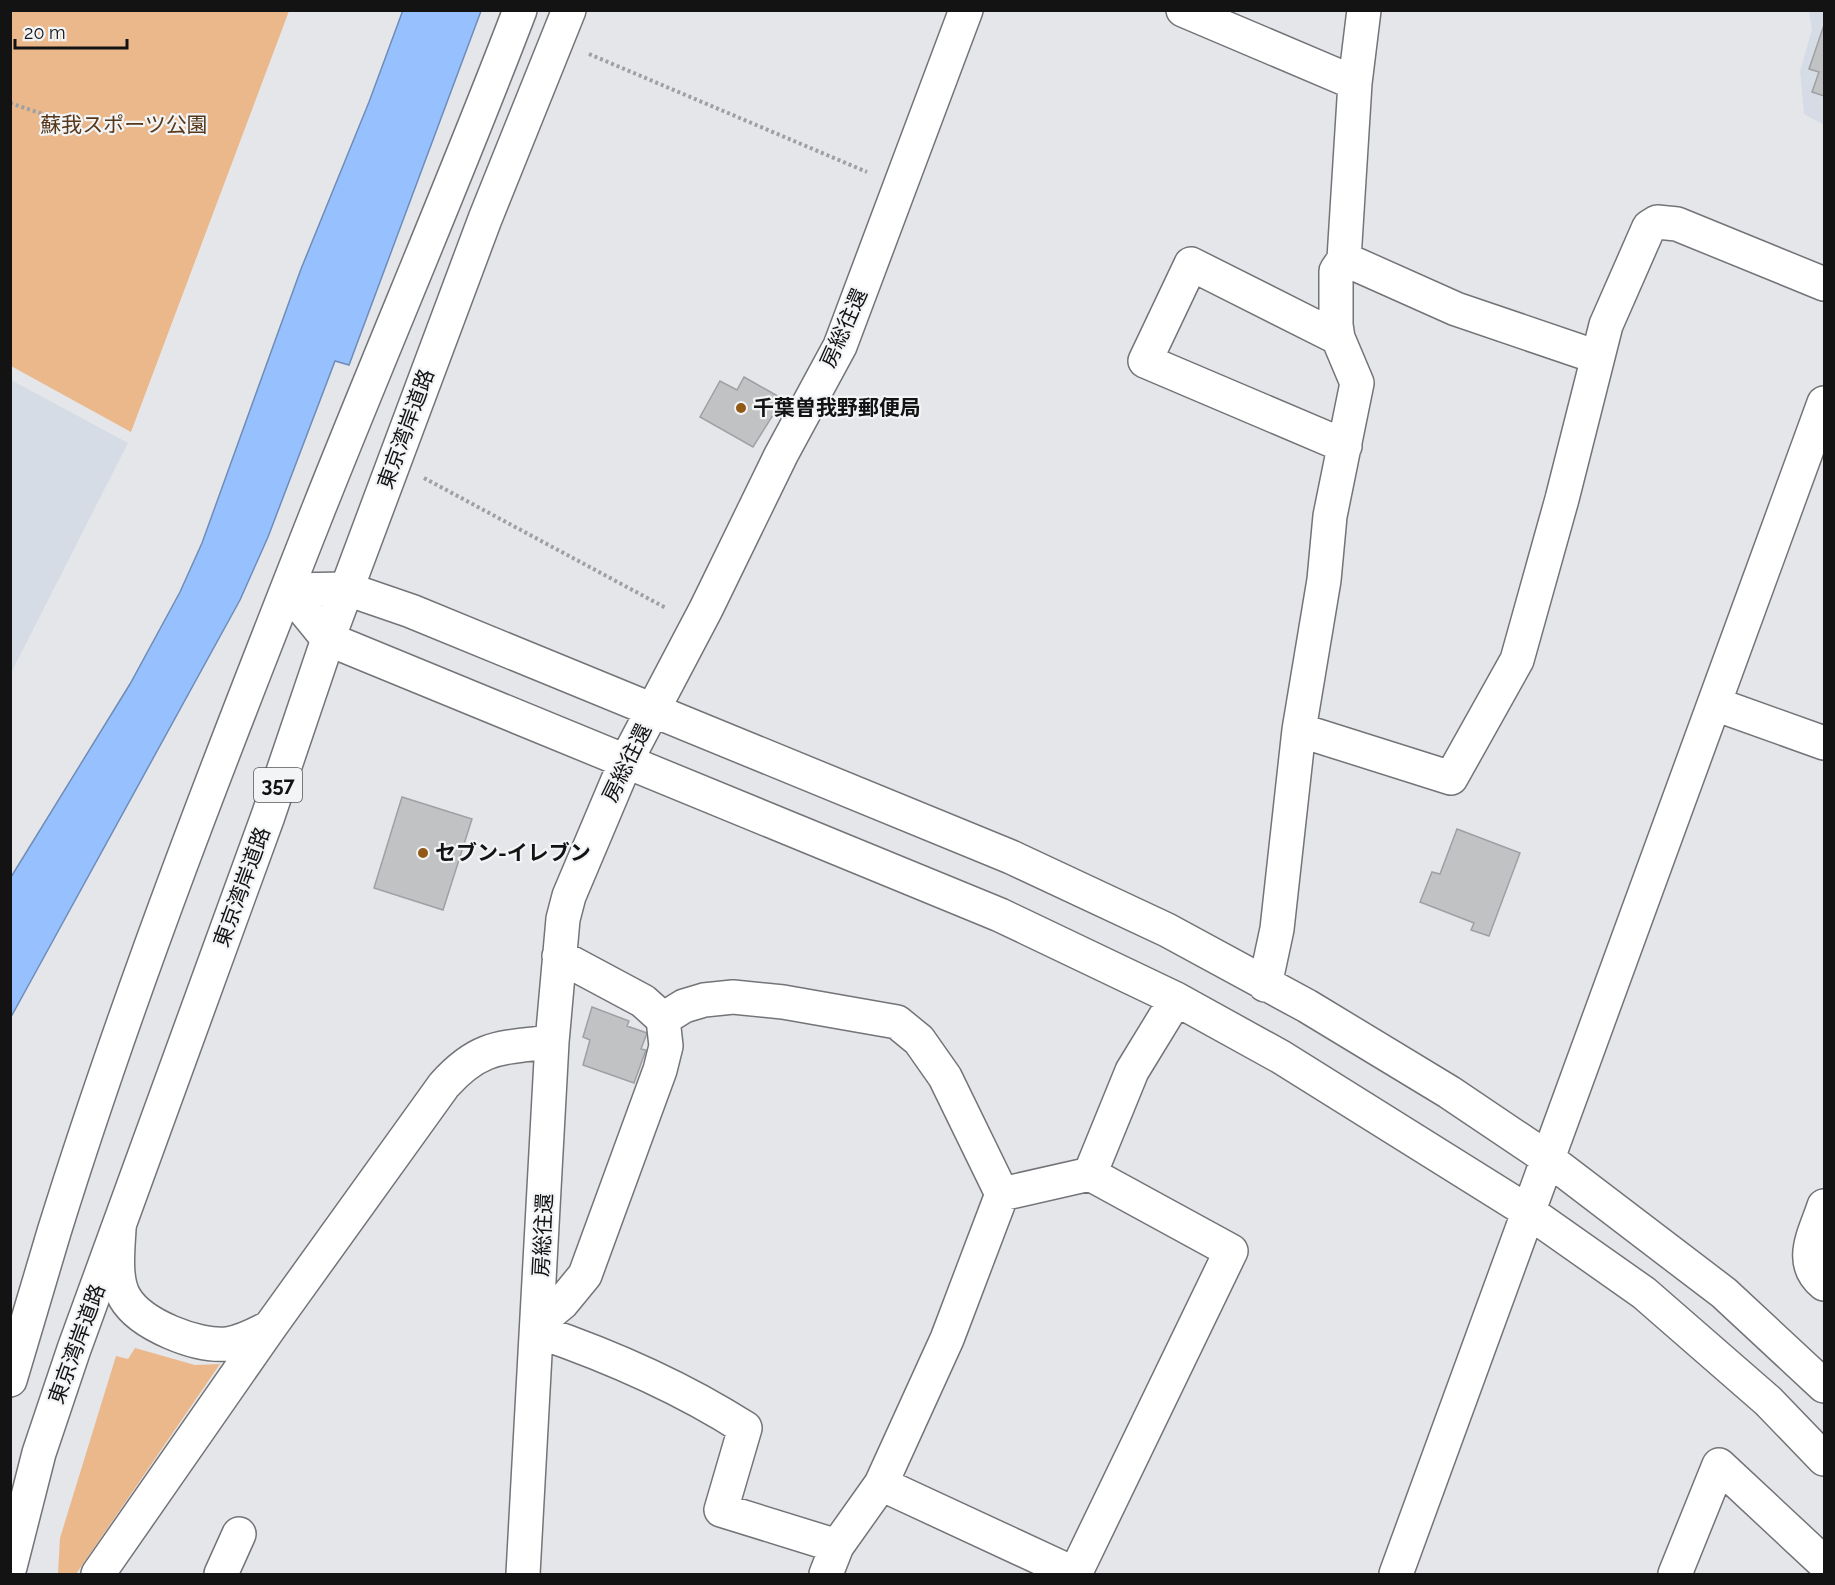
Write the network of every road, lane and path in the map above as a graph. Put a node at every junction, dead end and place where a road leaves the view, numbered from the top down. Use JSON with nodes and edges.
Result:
{"nodes":[{"id":1,"x":519,"y":10,"type":"edge"},
{"id":2,"x":569,"y":10,"type":"edge"},
{"id":3,"x":966,"y":10,"type":"edge"},
{"id":4,"x":1184,"y":10,"type":"edge"},
{"id":5,"x":1364,"y":10,"type":"edge"},
{"id":6,"x":558,"y":41,"type":"junction"},
{"id":7,"x":1355,"y":83,"type":"junction"},
{"id":8,"x":10,"y":102,"type":"edge"},
{"id":9,"x":46,"y":115,"type":"dead end"},
{"id":10,"x":900,"y":186,"type":"junction"},
{"id":11,"x":1344,"y":259,"type":"junction"},
{"id":12,"x":1824,"y":284,"type":"edge"},
{"id":13,"x":1338,"y":338,"type":"junction"},
{"id":14,"x":1597,"y":357,"type":"junction"},
{"id":15,"x":1824,"y":403,"type":"edge"},
{"id":16,"x":1345,"y":446,"type":"junction"},
{"id":17,"x":394,"y":462,"type":"junction"},
{"id":18,"x":347,"y":589,"type":"junction"},
{"id":19,"x":288,"y":590,"type":"junction"},
{"id":20,"x":697,"y":625,"type":"junction"},
{"id":21,"x":328,"y":639,"type":"junction"},
{"id":22,"x":1715,"y":704,"type":"junction"},
{"id":23,"x":653,"y":710,"type":"junction"},
{"id":24,"x":1299,"y":730,"type":"junction"},
{"id":25,"x":1824,"y":743,"type":"edge"},
{"id":26,"x":626,"y":761,"type":"junction"},
{"id":27,"x":560,"y":956,"type":"junction"},
{"id":28,"x":1264,"y":985,"type":"junction"},
{"id":29,"x":1176,"y":999,"type":"junction"},
{"id":30,"x":663,"y":1019,"type":"junction"},
{"id":31,"x":552,"y":1042,"type":"junction"},
{"id":32,"x":1547,"y":1158,"type":"junction"},
{"id":33,"x":1090,"y":1174,"type":"junction"},
{"id":34,"x":1002,"y":1194,"type":"junction"},
{"id":35,"x":1824,"y":1206,"type":"edge"},
{"id":36,"x":1529,"y":1212,"type":"junction"},
{"id":37,"x":119,"y":1227,"type":"junction"},
{"id":38,"x":1824,"y":1284,"type":"edge"},
{"id":39,"x":270,"y":1327,"type":"junction"},
{"id":40,"x":538,"y":1327,"type":"junction"},
{"id":41,"x":10,"y":1380,"type":"edge"},
{"id":42,"x":1824,"y":1386,"type":"edge"},
{"id":43,"x":1824,"y":1459,"type":"edge"},
{"id":44,"x":881,"y":1484,"type":"junction"},
{"id":45,"x":238,"y":1534,"type":"dead end"},
{"id":46,"x":832,"y":1560,"type":"edge"},
{"id":47,"x":1824,"y":1563,"type":"edge"},
{"id":48,"x":10,"y":1568,"type":"edge"},
{"id":49,"x":1075,"y":1574,"type":"edge"},
{"id":50,"x":98,"y":1575,"type":"edge"},
{"id":51,"x":221,"y":1575,"type":"edge"},
{"id":52,"x":523,"y":1575,"type":"edge"},
{"id":53,"x":1396,"y":1575,"type":"edge"},
{"id":54,"x":1675,"y":1575,"type":"edge"}],
"edges":[{"from":1,"to":19,"type":"main road"},
{"from":2,"to":6,"type":"main road","name":"東京湾岸道路","number":"357"},
{"from":3,"to":10,"type":"main road","name":"房総往還"},
{"from":4,"to":7,"type":"main road"},
{"from":5,"to":7,"type":"main road"},
{"from":6,"to":10,"type":"path"},
{"from":6,"to":17,"type":"main road","name":"東京湾岸道路","number":"357"},
{"from":7,"to":11,"type":"main road"},
{"from":8,"to":9,"type":"path"},
{"from":10,"to":20,"type":"main road","name":"房総往還"},
{"from":11,"to":13,"type":"main road"},
{"from":11,"to":14,"type":"main road"},
{"from":12,"to":14,"type":"main road"},
{"from":13,"to":16,"type":"main road"},
{"from":13,"to":16,"type":"main road"},
{"from":14,"to":24,"type":"main road"},
{"from":15,"to":22,"type":"main road"},
{"from":16,"to":24,"type":"main road"},
{"from":17,"to":18,"type":"main road","name":"東京湾岸道路","number":"357"},
{"from":17,"to":20,"type":"path"},
{"from":18,"to":19,"type":"main road"},
{"from":18,"to":21,"type":"main road","name":"東京湾岸道路","number":"357"},
{"from":18,"to":23,"type":"main road"},
{"from":19,"to":21,"type":"main road"},
{"from":19,"to":41,"type":"main road"},
{"from":20,"to":23,"type":"main road","name":"房総往還"},
{"from":21,"to":26,"type":"main road"},
{"from":21,"to":37,"type":"main road","name":"東京湾岸道路","number":"357"},
{"from":22,"to":25,"type":"main road"},
{"from":22,"to":32,"type":"main road"},
{"from":23,"to":26,"type":"main road","name":"房総往還"},
{"from":23,"to":28,"type":"main road"},
{"from":24,"to":28,"type":"main road"},
{"from":26,"to":27,"type":"main road","name":"房総往還"},
{"from":26,"to":29,"type":"main road"},
{"from":27,"to":30,"type":"main road"},
{"from":27,"to":31,"type":"main road","name":"房総往還"},
{"from":28,"to":32,"type":"main road"},
{"from":29,"to":33,"type":"main road"},
{"from":29,"to":36,"type":"main road"},
{"from":30,"to":34,"type":"main road"},
{"from":30,"to":40,"type":"main road"},
{"from":31,"to":39,"type":"main road"},
{"from":31,"to":40,"type":"main road","name":"房総往還"},
{"from":32,"to":36,"type":"main road"},
{"from":32,"to":42,"type":"main road"},
{"from":33,"to":34,"type":"main road"},
{"from":33,"to":49,"type":"main road"},
{"from":34,"to":44,"type":"main road"},
{"from":35,"to":38,"type":"main road"},
{"from":36,"to":43,"type":"main road"},
{"from":36,"to":53,"type":"main road"},
{"from":37,"to":39,"type":"main road"},
{"from":37,"to":48,"type":"main road","name":"東京湾岸道路","number":"357"},
{"from":39,"to":50,"type":"main road"},
{"from":40,"to":46,"type":"main road"},
{"from":40,"to":52,"type":"main road","name":"房総往還"},
{"from":44,"to":46,"type":"main road"},
{"from":44,"to":49,"type":"main road"},
{"from":45,"to":51,"type":"main road"},
{"from":47,"to":54,"type":"main road"}]}
